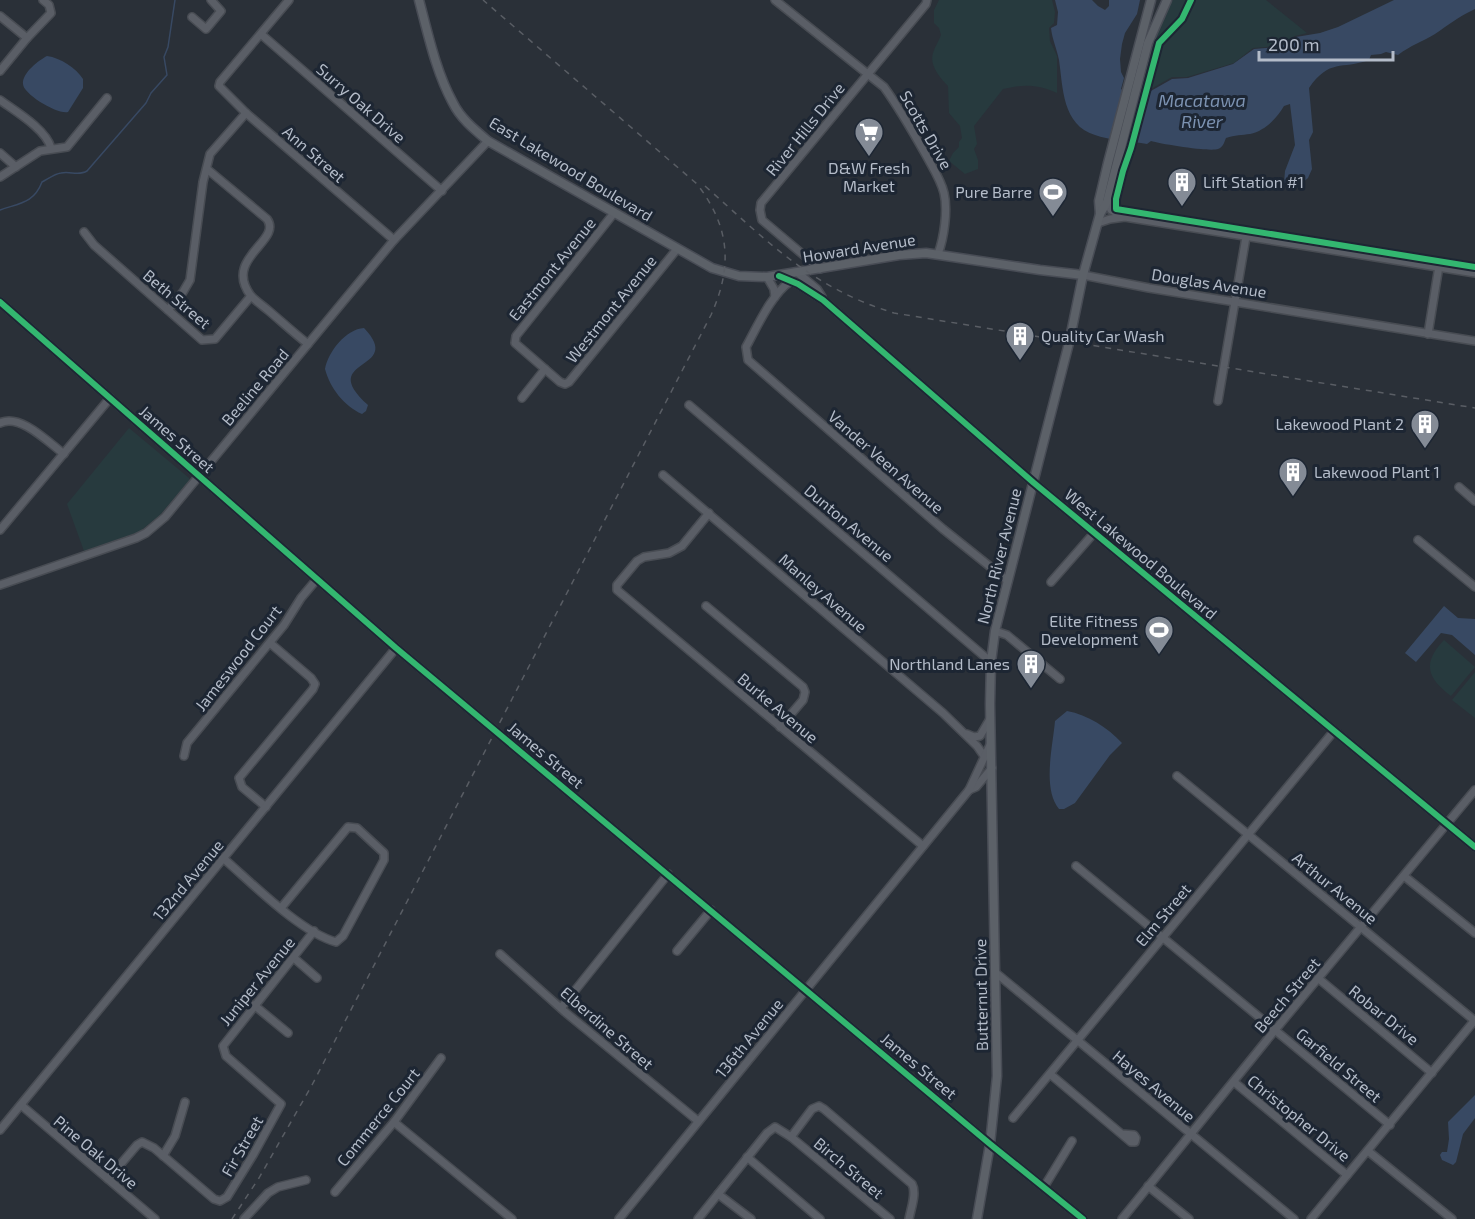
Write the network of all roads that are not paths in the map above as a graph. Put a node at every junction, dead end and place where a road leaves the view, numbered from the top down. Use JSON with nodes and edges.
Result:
{"nodes":[{"id":1,"x":43,"y":0,"type":"edge"},
{"id":2,"x":212,"y":0,"type":"edge"},
{"id":3,"x":289,"y":0,"type":"edge"},
{"id":4,"x":419,"y":0,"type":"edge"},
{"id":5,"x":775,"y":0,"type":"edge"},
{"id":6,"x":927,"y":0,"type":"edge"},
{"id":7,"x":1151,"y":0,"type":"edge"},
{"id":8,"x":1167,"y":0,"type":"edge"},
{"id":9,"x":0,"y":16,"type":"edge"},
{"id":10,"x":192,"y":17,"type":"dead end"},
{"id":11,"x":262,"y":34,"type":"junction"},
{"id":12,"x":27,"y":38,"type":"junction"},
{"id":13,"x":1144,"y":42,"type":"junction"},
{"id":14,"x":1,"y":68,"type":"edge"},
{"id":15,"x":867,"y":74,"type":"junction"},
{"id":16,"x":107,"y":98,"type":"dead end"},
{"id":17,"x":0,"y":100,"type":"edge"},
{"id":18,"x":246,"y":113,"type":"junction"},
{"id":19,"x":488,"y":141,"type":"junction"},
{"id":20,"x":51,"y":148,"type":"junction"},
{"id":21,"x":0,"y":153,"type":"edge"},
{"id":22,"x":1112,"y":163,"type":"junction"},
{"id":23,"x":16,"y":167,"type":"junction"},
{"id":24,"x":207,"y":169,"type":"junction"},
{"id":25,"x":0,"y":177,"type":"edge"},
{"id":26,"x":442,"y":191,"type":"junction"},
{"id":27,"x":1107,"y":202,"type":"junction"},
{"id":28,"x":614,"y":213,"type":"junction"},
{"id":29,"x":1125,"y":217,"type":"junction"},
{"id":30,"x":1099,"y":219,"type":"junction"},
{"id":31,"x":84,"y":232,"type":"dead end"},
{"id":32,"x":1246,"y":237,"type":"junction"},
{"id":33,"x":394,"y":240,"type":"junction"},
{"id":34,"x":677,"y":249,"type":"junction"},
{"id":35,"x":938,"y":254,"type":"junction"},
{"id":36,"x":1439,"y":266,"type":"junction"},
{"id":37,"x":820,"y":269,"type":"junction"},
{"id":38,"x":798,"y":273,"type":"junction"},
{"id":39,"x":1475,"y":273,"type":"edge"},
{"id":40,"x":1083,"y":275,"type":"junction"},
{"id":41,"x":767,"y":277,"type":"junction"},
{"id":42,"x":785,"y":277,"type":"junction"},
{"id":43,"x":252,"y":296,"type":"junction"},
{"id":44,"x":775,"y":297,"type":"junction"},
{"id":45,"x":823,"y":300,"type":"junction"},
{"id":46,"x":0,"y":302,"type":"edge"},
{"id":47,"x":1236,"y":302,"type":"junction"},
{"id":48,"x":168,"y":310,"type":"junction"},
{"id":49,"x":1428,"y":334,"type":"junction"},
{"id":50,"x":1475,"y":341,"type":"edge"},
{"id":51,"x":308,"y":344,"type":"junction"},
{"id":52,"x":544,"y":369,"type":"junction"},
{"id":53,"x":110,"y":398,"type":"junction"},
{"id":54,"x":522,"y":398,"type":"dead end"},
{"id":55,"x":1218,"y":401,"type":"dead end"},
{"id":56,"x":689,"y":405,"type":"dead end"},
{"id":57,"x":0,"y":423,"type":"edge"},
{"id":58,"x":64,"y":454,"type":"junction"},
{"id":59,"x":663,"y":475,"type":"dead end"},
{"id":60,"x":199,"y":476,"type":"junction"},
{"id":61,"x":1034,"y":483,"type":"junction"},
{"id":62,"x":1459,"y":488,"type":"dead end"},
{"id":63,"x":1475,"y":501,"type":"edge"},
{"id":64,"x":709,"y":513,"type":"junction"},
{"id":65,"x":0,"y":530,"type":"edge"},
{"id":66,"x":1094,"y":532,"type":"junction"},
{"id":67,"x":1418,"y":540,"type":"dead end"},
{"id":68,"x":317,"y":579,"type":"junction"},
{"id":69,"x":1008,"y":581,"type":"junction"},
{"id":70,"x":1051,"y":582,"type":"dead end"},
{"id":71,"x":0,"y":585,"type":"edge"},
{"id":72,"x":1475,"y":587,"type":"edge"},
{"id":73,"x":706,"y":606,"type":"dead end"},
{"id":74,"x":995,"y":631,"type":"junction"},
{"id":75,"x":270,"y":643,"type":"junction"},
{"id":76,"x":396,"y":648,"type":"junction"},
{"id":77,"x":991,"y":662,"type":"junction"},
{"id":78,"x":1060,"y":679,"type":"dead end"},
{"id":79,"x":991,"y":717,"type":"junction"},
{"id":80,"x":780,"y":727,"type":"junction"},
{"id":81,"x":1334,"y":730,"type":"junction"},
{"id":82,"x":964,"y":733,"type":"junction"},
{"id":83,"x":991,"y":743,"type":"junction"},
{"id":84,"x":184,"y":756,"type":"dead end"},
{"id":85,"x":984,"y":756,"type":"junction"},
{"id":86,"x":992,"y":768,"type":"junction"},
{"id":87,"x":1177,"y":776,"type":"dead end"},
{"id":88,"x":969,"y":790,"type":"junction"},
{"id":89,"x":1475,"y":790,"type":"edge"},
{"id":90,"x":266,"y":807,"type":"junction"},
{"id":91,"x":1447,"y":824,"type":"junction"},
{"id":92,"x":1248,"y":834,"type":"junction"},
{"id":93,"x":923,"y":846,"type":"junction"},
{"id":94,"x":1475,"y":847,"type":"edge"},
{"id":95,"x":223,"y":858,"type":"junction"},
{"id":96,"x":1076,"y":866,"type":"dead end"},
{"id":97,"x":668,"y":874,"type":"junction"},
{"id":98,"x":1404,"y":876,"type":"junction"},
{"id":99,"x":281,"y":908,"type":"junction"},
{"id":100,"x":711,"y":909,"type":"junction"},
{"id":101,"x":1361,"y":927,"type":"junction"},
{"id":102,"x":314,"y":931,"type":"junction"},
{"id":103,"x":1475,"y":933,"type":"edge"},
{"id":104,"x":1163,"y":937,"type":"junction"},
{"id":105,"x":677,"y":951,"type":"dead end"},
{"id":106,"x":500,"y":954,"type":"dead end"},
{"id":107,"x":294,"y":958,"type":"junction"},
{"id":108,"x":996,"y":973,"type":"junction"},
{"id":109,"x":317,"y":978,"type":"dead end"},
{"id":110,"x":1319,"y":979,"type":"junction"},
{"id":111,"x":807,"y":989,"type":"junction"},
{"id":112,"x":254,"y":1005,"type":"junction"},
{"id":113,"x":561,"y":1008,"type":"junction"},
{"id":114,"x":1475,"y":1021,"type":"edge"},
{"id":115,"x":1275,"y":1030,"type":"junction"},
{"id":116,"x":288,"y":1034,"type":"dead end"},
{"id":117,"x":1077,"y":1040,"type":"junction"},
{"id":118,"x":441,"y":1058,"type":"dead end"},
{"id":119,"x":1432,"y":1073,"type":"junction"},
{"id":120,"x":1050,"y":1074,"type":"junction"},
{"id":121,"x":1234,"y":1082,"type":"junction"},
{"id":122,"x":185,"y":1102,"type":"dead end"},
{"id":123,"x":281,"y":1104,"type":"joint"},
{"id":124,"x":21,"y":1105,"type":"junction"},
{"id":125,"x":1013,"y":1118,"type":"dead end"},
{"id":126,"x":698,"y":1121,"type":"junction"},
{"id":127,"x":393,"y":1122,"type":"junction"},
{"id":128,"x":1390,"y":1125,"type":"junction"},
{"id":129,"x":0,"y":1130,"type":"edge"},
{"id":130,"x":1122,"y":1134,"type":"dead end"},
{"id":131,"x":1191,"y":1134,"type":"junction"},
{"id":132,"x":791,"y":1137,"type":"junction"},
{"id":133,"x":1072,"y":1141,"type":"dead end"},
{"id":134,"x":990,"y":1144,"type":"junction"},
{"id":135,"x":1368,"y":1150,"type":"junction"},
{"id":136,"x":163,"y":1156,"type":"junction"},
{"id":137,"x":747,"y":1157,"type":"junction"},
{"id":138,"x":1347,"y":1175,"type":"junction"},
{"id":139,"x":108,"y":1179,"type":"junction"},
{"id":140,"x":306,"y":1180,"type":"dead end"},
{"id":141,"x":1148,"y":1186,"type":"junction"},
{"id":142,"x":1044,"y":1187,"type":"junction"},
{"id":143,"x":335,"y":1192,"type":"dead end"},
{"id":144,"x":718,"y":1194,"type":"junction"},
{"id":145,"x":154,"y":1219,"type":"edge"},
{"id":146,"x":244,"y":1219,"type":"edge"},
{"id":147,"x":512,"y":1219,"type":"edge"},
{"id":148,"x":619,"y":1219,"type":"edge"},
{"id":149,"x":698,"y":1219,"type":"edge"},
{"id":150,"x":751,"y":1219,"type":"edge"},
{"id":151,"x":820,"y":1219,"type":"edge"},
{"id":152,"x":890,"y":1219,"type":"edge"},
{"id":153,"x":909,"y":1219,"type":"edge"},
{"id":154,"x":977,"y":1219,"type":"edge"},
{"id":155,"x":1083,"y":1219,"type":"edge"},
{"id":156,"x":1122,"y":1219,"type":"edge"},
{"id":157,"x":1189,"y":1219,"type":"edge"},
{"id":158,"x":1294,"y":1219,"type":"edge"},
{"id":159,"x":1311,"y":1219,"type":"edge"},
{"id":160,"x":1452,"y":1219,"type":"edge"}],
"edges":[{"from":1,"to":12,"type":"street"},
{"from":2,"to":10,"type":"street"},
{"from":3,"to":11,"type":"street"},
{"from":4,"to":19,"type":"main road","name":"East Lakewood Boulevard"},
{"from":5,"to":15,"type":"street","name":"Scotts Drive"},
{"from":6,"to":15,"type":"street","name":"River Hills Drive"},
{"from":7,"to":13,"type":"main road"},
{"from":8,"to":13,"type":"main road"},
{"from":9,"to":12,"type":"street"},
{"from":11,"to":18,"type":"street","name":"Ann Street"},
{"from":11,"to":26,"type":"street","name":"Surry Oak Drive"},
{"from":12,"to":14,"type":"street"},
{"from":13,"to":22,"type":"main road","name":"North River Avenue"},
{"from":15,"to":35,"type":"street","name":"Scotts Drive"},
{"from":15,"to":37,"type":"street","name":"River Hills Drive"},
{"from":16,"to":20,"type":"street"},
{"from":17,"to":20,"type":"street"},
{"from":18,"to":24,"type":"street"},
{"from":18,"to":33,"type":"street","name":"Ann Street"},
{"from":19,"to":26,"type":"street","name":"Beeline Road"},
{"from":19,"to":28,"type":"main road","name":"East Lakewood Boulevard"},
{"from":20,"to":23,"type":"street"},
{"from":21,"to":23,"type":"street"},
{"from":22,"to":27,"type":"main road","name":"North River Avenue"},
{"from":22,"to":30,"type":"main road","name":"North River Avenue"},
{"from":23,"to":25,"type":"street"},
{"from":24,"to":43,"type":"street"},
{"from":24,"to":48,"type":"street"},
{"from":26,"to":33,"type":"street","name":"Beeline Road"},
{"from":27,"to":29,"type":"street"},
{"from":27,"to":30,"type":"main road","name":"North River Avenue"},
{"from":28,"to":34,"type":"main road","name":"East Lakewood Boulevard"},
{"from":28,"to":52,"type":"street","name":"Eastmont Avenue"},
{"from":29,"to":30,"type":"street"},
{"from":29,"to":32,"type":"street"},
{"from":30,"to":40,"type":"main road","name":"North River Avenue"},
{"from":31,"to":48,"type":"street","name":"Beth Street"},
{"from":32,"to":36,"type":"street"},
{"from":32,"to":47,"type":"street"},
{"from":33,"to":51,"type":"street","name":"Beeline Road"},
{"from":34,"to":41,"type":"main road","name":"East Lakewood Boulevard"},
{"from":34,"to":52,"type":"street","name":"Westmont Avenue"},
{"from":35,"to":37,"type":"main road","name":"Howard Avenue"},
{"from":35,"to":40,"type":"main road","name":"Douglas Avenue"},
{"from":36,"to":39,"type":"street"},
{"from":36,"to":49,"type":"street"},
{"from":37,"to":38,"type":"main road","name":"Howard Avenue"},
{"from":38,"to":42,"type":"main road","name":"Howard Avenue"},
{"from":38,"to":45,"type":"street","name":"West Lakewood Boulevard"},
{"from":40,"to":47,"type":"street","name":"Douglas Avenue"},
{"from":40,"to":61,"type":"main road","name":"North River Avenue"},
{"from":41,"to":42,"type":"main road","name":"East Lakewood Boulevard"},
{"from":41,"to":44,"type":"street"},
{"from":42,"to":44,"type":"street"},
{"from":42,"to":45,"type":"street","name":"West Lakewood Boulevard"},
{"from":43,"to":48,"type":"street","name":"Beth Street"},
{"from":43,"to":51,"type":"street"},
{"from":44,"to":69,"type":"street","name":"Vander Veen Avenue"},
{"from":45,"to":61,"type":"street","name":"West Lakewood Boulevard"},
{"from":46,"to":53,"type":"street","name":"James Street"},
{"from":47,"to":49,"type":"street","name":"Douglas Avenue"},
{"from":47,"to":55,"type":"street"},
{"from":49,"to":50,"type":"street","name":"Douglas Avenue"},
{"from":51,"to":60,"type":"street","name":"Beeline Road"},
{"from":52,"to":54,"type":"street","name":"Westmont Avenue"},
{"from":53,"to":58,"type":"street"},
{"from":53,"to":60,"type":"street","name":"James Street"},
{"from":56,"to":77,"type":"street","name":"Dunton Avenue"},
{"from":57,"to":58,"type":"street"},
{"from":58,"to":65,"type":"street"},
{"from":59,"to":64,"type":"street","name":"Manley Avenue"},
{"from":60,"to":68,"type":"street","name":"James Street"},
{"from":60,"to":71,"type":"street","name":"Beeline Road"},
{"from":61,"to":66,"type":"street","name":"West Lakewood Boulevard"},
{"from":61,"to":69,"type":"main road","name":"North River Avenue"},
{"from":62,"to":63,"type":"street"},
{"from":64,"to":80,"type":"street","name":"Burke Avenue"},
{"from":64,"to":82,"type":"street","name":"Manley Avenue"},
{"from":66,"to":70,"type":"street"},
{"from":66,"to":81,"type":"street","name":"West Lakewood Boulevard"},
{"from":67,"to":72,"type":"street"},
{"from":68,"to":75,"type":"street","name":"Jameswood Court"},
{"from":68,"to":76,"type":"street","name":"James Street"},
{"from":69,"to":74,"type":"main road","name":"North River Avenue"},
{"from":73,"to":80,"type":"street"},
{"from":74,"to":77,"type":"main road","name":"North River Avenue"},
{"from":74,"to":78,"type":"street"},
{"from":75,"to":84,"type":"street","name":"Jameswood Court"},
{"from":75,"to":90,"type":"street"},
{"from":76,"to":90,"type":"street","name":"132nd Avenue"},
{"from":76,"to":97,"type":"street","name":"James Street"},
{"from":77,"to":79,"type":"main road","name":"North River Avenue"},
{"from":79,"to":82,"type":"street"},
{"from":79,"to":83,"type":"main road","name":"North River Avenue"},
{"from":80,"to":93,"type":"street","name":"Burke Avenue"},
{"from":81,"to":91,"type":"street","name":"West Lakewood Boulevard"},
{"from":81,"to":92,"type":"street","name":"Elm Street"},
{"from":82,"to":85,"type":"street","name":"Manley Avenue"},
{"from":83,"to":85,"type":"street","name":"136th Avenue"},
{"from":83,"to":86,"type":"main road","name":"North River Avenue"},
{"from":85,"to":88,"type":"street","name":"136th Avenue"},
{"from":86,"to":88,"type":"street","name":"136th Avenue"},
{"from":86,"to":108,"type":"main road","name":"Butternut Drive"},
{"from":87,"to":92,"type":"street","name":"Arthur Avenue"},
{"from":88,"to":93,"type":"street","name":"136th Avenue"},
{"from":89,"to":91,"type":"street","name":"Beech Street"},
{"from":90,"to":95,"type":"street","name":"132nd Avenue"},
{"from":91,"to":94,"type":"street","name":"West Lakewood Boulevard"},
{"from":91,"to":98,"type":"street","name":"Beech Street"},
{"from":92,"to":101,"type":"street","name":"Arthur Avenue"},
{"from":92,"to":104,"type":"street","name":"Elm Street"},
{"from":93,"to":111,"type":"street","name":"136th Avenue"},
{"from":95,"to":99,"type":"street"},
{"from":95,"to":124,"type":"street","name":"132nd Avenue"},
{"from":96,"to":104,"type":"street","name":"Garfield Street"},
{"from":97,"to":100,"type":"street","name":"James Street"},
{"from":97,"to":113,"type":"street"},
{"from":98,"to":101,"type":"street","name":"Beech Street"},
{"from":98,"to":103,"type":"street"},
{"from":99,"to":102,"type":"street"},
{"from":99,"to":102,"type":"street"},
{"from":100,"to":105,"type":"street"},
{"from":100,"to":111,"type":"street","name":"James Street"},
{"from":101,"to":110,"type":"street","name":"Beech Street"},
{"from":101,"to":114,"type":"street","name":"Arthur Avenue"},
{"from":102,"to":107,"type":"street","name":"Juniper Avenue"},
{"from":104,"to":115,"type":"street","name":"Garfield Street"},
{"from":104,"to":117,"type":"street","name":"Elm Street"},
{"from":106,"to":113,"type":"street","name":"Elberdine Street"},
{"from":107,"to":109,"type":"street"},
{"from":107,"to":112,"type":"street","name":"Juniper Avenue"},
{"from":108,"to":117,"type":"street","name":"Hayes Avenue"},
{"from":108,"to":134,"type":"main road","name":"Butternut Drive"},
{"from":110,"to":115,"type":"street","name":"Beech Street"},
{"from":110,"to":119,"type":"street","name":"Robar Drive"},
{"from":111,"to":126,"type":"street","name":"136th Avenue"},
{"from":111,"to":134,"type":"street","name":"James Street"},
{"from":112,"to":116,"type":"street"},
{"from":112,"to":123,"type":"street","name":"Juniper Avenue"},
{"from":113,"to":126,"type":"street","name":"Elberdine Street"},
{"from":114,"to":119,"type":"street"},
{"from":115,"to":121,"type":"street","name":"Beech Street"},
{"from":115,"to":128,"type":"street","name":"Garfield Street"},
{"from":117,"to":120,"type":"street","name":"Elm Street"},
{"from":117,"to":131,"type":"street","name":"Hayes Avenue"},
{"from":118,"to":127,"type":"street","name":"Commerce Court"},
{"from":119,"to":128,"type":"street"},
{"from":120,"to":125,"type":"street","name":"Elm Street"},
{"from":120,"to":130,"type":"street"},
{"from":121,"to":131,"type":"street","name":"Beech Street"},
{"from":121,"to":138,"type":"street","name":"Christopher Drive"},
{"from":122,"to":136,"type":"street"},
{"from":123,"to":136,"type":"street","name":"Fir Street"},
{"from":124,"to":129,"type":"street","name":"132nd Avenue"},
{"from":124,"to":139,"type":"street","name":"Pine Oak Drive"},
{"from":126,"to":148,"type":"street","name":"136th Avenue"},
{"from":127,"to":143,"type":"street","name":"Commerce Court"},
{"from":127,"to":147,"type":"street"},
{"from":128,"to":135,"type":"street"},
{"from":131,"to":141,"type":"street","name":"Beech Street"},
{"from":131,"to":158,"type":"street","name":"Hayes Avenue"},
{"from":132,"to":137,"type":"street"},
{"from":132,"to":152,"type":"street","name":"Birch Street"},
{"from":132,"to":153,"type":"street"},
{"from":133,"to":142,"type":"street"},
{"from":134,"to":142,"type":"street","name":"James Street"},
{"from":134,"to":154,"type":"main road","name":"Butternut Drive"},
{"from":135,"to":138,"type":"street"},
{"from":135,"to":160,"type":"street"},
{"from":136,"to":139,"type":"street"},
{"from":137,"to":144,"type":"street"},
{"from":137,"to":151,"type":"street"},
{"from":138,"to":159,"type":"street"},
{"from":139,"to":145,"type":"street","name":"Pine Oak Drive"},
{"from":140,"to":146,"type":"street"},
{"from":141,"to":156,"type":"street","name":"Beech Street"},
{"from":141,"to":157,"type":"street"},
{"from":142,"to":155,"type":"street","name":"James Street"},
{"from":144,"to":149,"type":"street"},
{"from":144,"to":150,"type":"street"}]}
